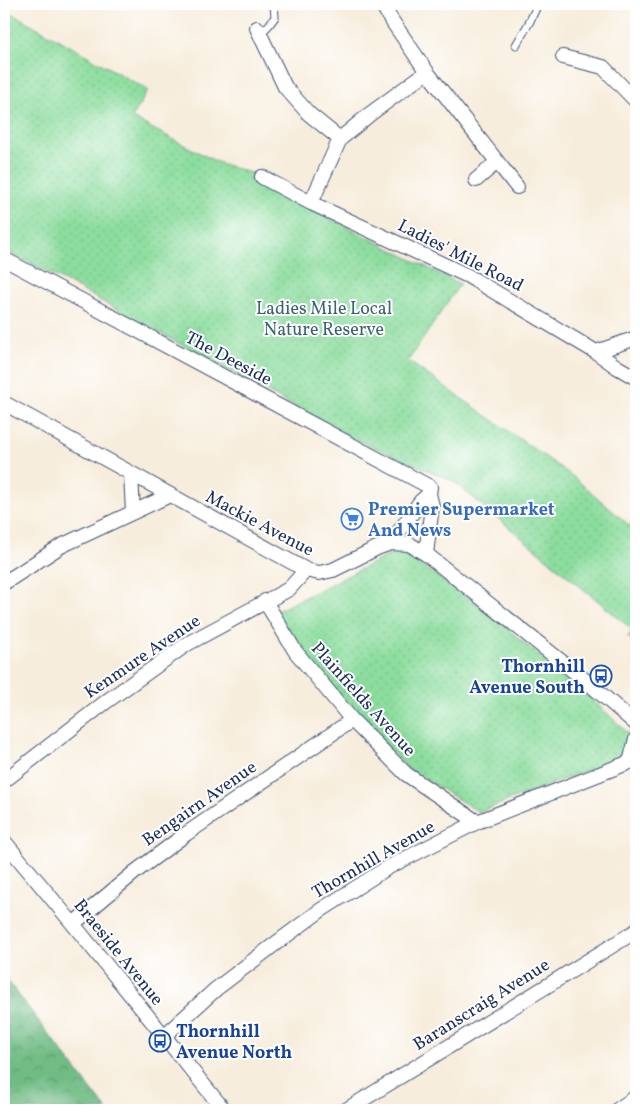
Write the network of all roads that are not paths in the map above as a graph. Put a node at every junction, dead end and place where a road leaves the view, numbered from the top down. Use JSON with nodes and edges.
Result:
{"nodes":[{"id":1,"x":274,"y":4,"type":"edge"},
{"id":2,"x":382,"y":4,"type":"edge"},
{"id":3,"x":538,"y":4,"type":"edge"},
{"id":4,"x":258,"y":32,"type":"joint"},
{"id":5,"x":516,"y":45,"type":"dead end"},
{"id":6,"x":563,"y":57,"type":"dead end"},
{"id":7,"x":427,"y":72,"type":"junction"},
{"id":8,"x":636,"y":101,"type":"edge"},
{"id":9,"x":340,"y":139,"type":"junction"},
{"id":10,"x":498,"y":162,"type":"junction"},
{"id":11,"x":262,"y":177,"type":"dead end"},
{"id":12,"x":476,"y":180,"type":"dead end"},
{"id":13,"x":518,"y":187,"type":"dead end"},
{"id":14,"x":311,"y":203,"type":"junction"},
{"id":15,"x":4,"y":259,"type":"edge"},
{"id":16,"x":636,"y":338,"type":"edge"},
{"id":17,"x":596,"y":352,"type":"junction"},
{"id":18,"x":636,"y":353,"type":"edge"},
{"id":19,"x":636,"y":378,"type":"edge"},
{"id":20,"x":4,"y":403,"type":"edge"},
{"id":21,"x":131,"y":474,"type":"junction"},
{"id":22,"x":429,"y":494,"type":"junction"},
{"id":23,"x":170,"y":495,"type":"junction"},
{"id":24,"x":133,"y":512,"type":"junction"},
{"id":25,"x":391,"y":543,"type":"junction"},
{"id":26,"x":426,"y":554,"type":"junction"},
{"id":27,"x":306,"y":570,"type":"junction"},
{"id":28,"x":4,"y":584,"type":"edge"},
{"id":29,"x":265,"y":602,"type":"junction"},
{"id":30,"x":352,"y":720,"type":"junction"},
{"id":31,"x":636,"y":724,"type":"edge"},
{"id":32,"x":636,"y":739,"type":"edge"},
{"id":33,"x":633,"y":761,"type":"edge"},
{"id":34,"x":4,"y":781,"type":"edge"},
{"id":35,"x":477,"y":822,"type":"junction"},
{"id":36,"x":4,"y":840,"type":"edge"},
{"id":37,"x":73,"y":924,"type":"junction"},
{"id":38,"x":636,"y":931,"type":"edge"},
{"id":39,"x":164,"y":1036,"type":"junction"},
{"id":40,"x":636,"y":1097,"type":"edge"},
{"id":41,"x":224,"y":1110,"type":"edge"},
{"id":42,"x":346,"y":1110,"type":"edge"},
{"id":43,"x":617,"y":1110,"type":"edge"}],
"edges":[{"from":1,"to":4,"type":"lane"},
{"from":2,"to":7,"type":"street"},
{"from":3,"to":5,"type":"lane"},
{"from":4,"to":9,"type":"street"},
{"from":6,"to":8,"type":"street"},
{"from":7,"to":9,"type":"street"},
{"from":7,"to":10,"type":"street"},
{"from":9,"to":14,"type":"street"},
{"from":10,"to":12,"type":"street"},
{"from":10,"to":13,"type":"street"},
{"from":11,"to":14,"type":"street","name":"Ladies' Mile Road"},
{"from":14,"to":17,"type":"street","name":"Ladies' Mile Road"},
{"from":15,"to":22,"type":"street","name":"The Deeside"},
{"from":16,"to":17,"type":"street"},
{"from":16,"to":18,"type":"street"},
{"from":17,"to":19,"type":"street","name":"Ladies' Mile Road"},
{"from":20,"to":21,"type":"street","name":"Mackie Avenue"},
{"from":21,"to":23,"type":"street","name":"Mackie Avenue"},
{"from":21,"to":24,"type":"street"},
{"from":22,"to":25,"type":"street"},
{"from":22,"to":26,"type":"street"},
{"from":23,"to":24,"type":"street"},
{"from":23,"to":27,"type":"street","name":"Mackie Avenue"},
{"from":24,"to":28,"type":"street"},
{"from":25,"to":26,"type":"street"},
{"from":25,"to":27,"type":"street","name":"Mackie Avenue"},
{"from":26,"to":31,"type":"street"},
{"from":27,"to":29,"type":"street","name":"Kenmure Avenue"},
{"from":29,"to":30,"type":"street","name":"Plainfields Avenue"},
{"from":29,"to":34,"type":"street","name":"Kenmure Avenue"},
{"from":30,"to":35,"type":"street","name":"Plainfields Avenue"},
{"from":30,"to":37,"type":"street","name":"Bengairn Avenue"},
{"from":32,"to":33,"type":"street","name":"Thornhill Avenue"},
{"from":33,"to":35,"type":"street","name":"Thornhill Avenue"},
{"from":35,"to":39,"type":"street","name":"Thornhill Avenue"},
{"from":36,"to":37,"type":"street","name":"Braeside Avenue"},
{"from":37,"to":39,"type":"street","name":"Braeside Avenue"},
{"from":38,"to":42,"type":"street","name":"Baranscraig Avenue"},
{"from":39,"to":41,"type":"street","name":"Braeside Avenue"},
{"from":40,"to":43,"type":"street"}]}
